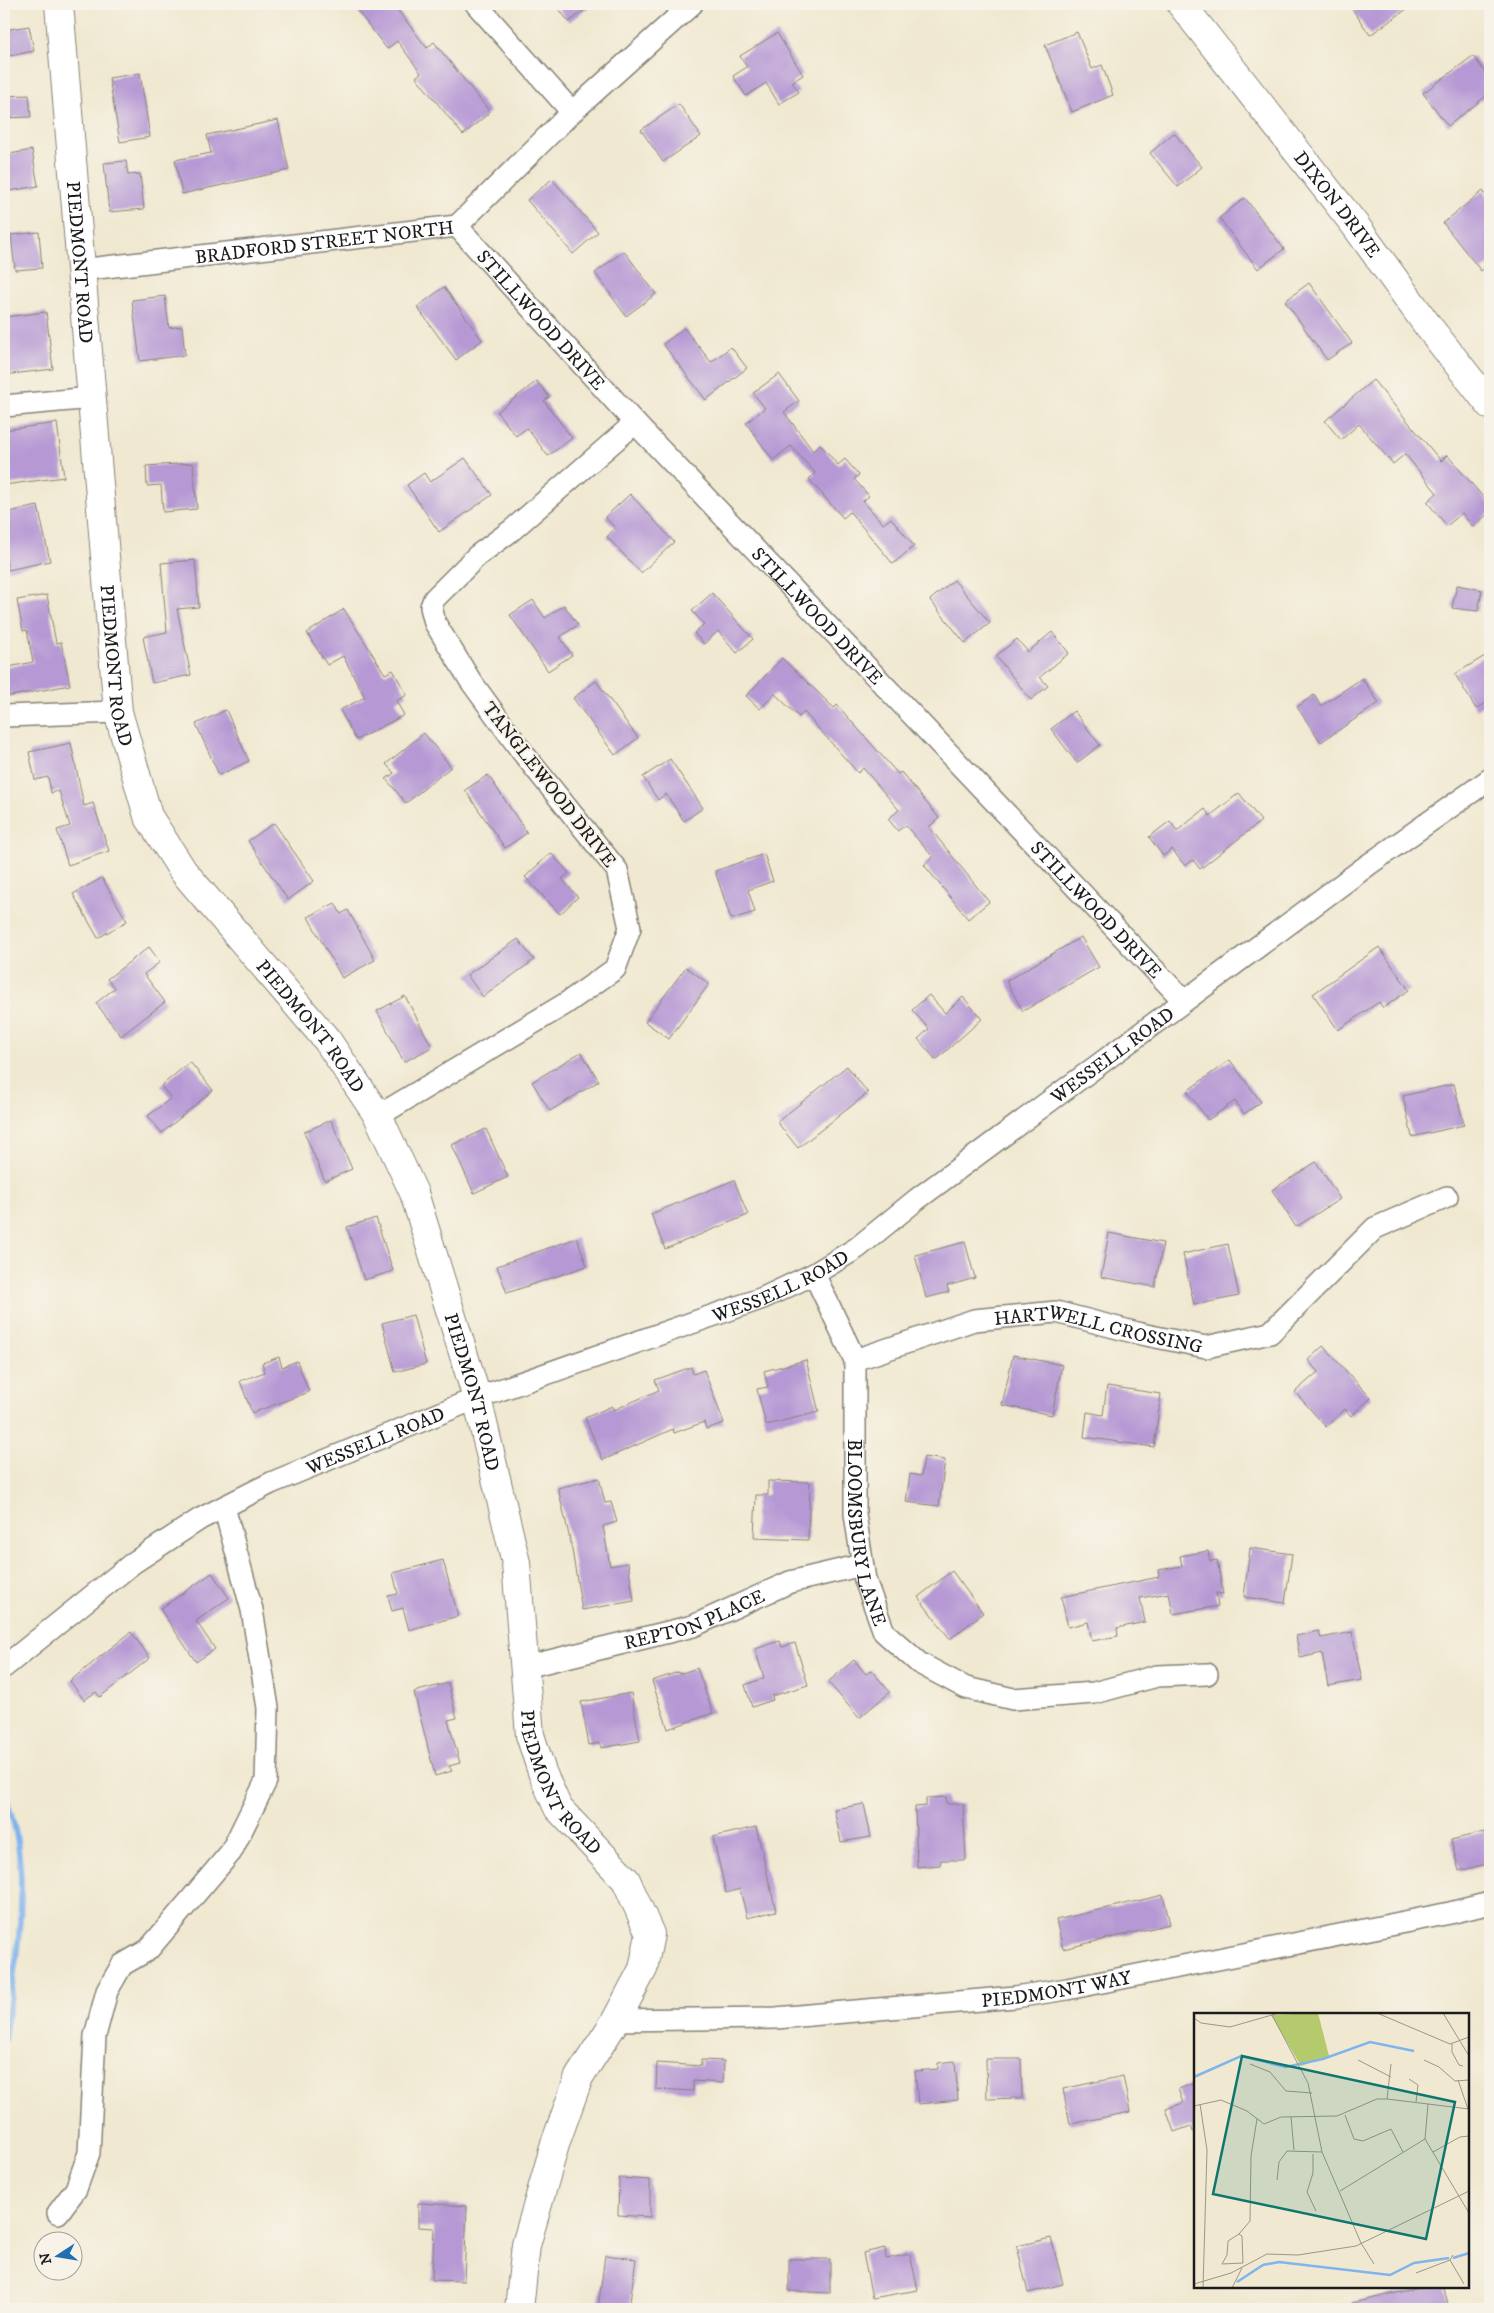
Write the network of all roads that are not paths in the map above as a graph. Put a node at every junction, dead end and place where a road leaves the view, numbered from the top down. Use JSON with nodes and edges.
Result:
{"nodes":[{"id":1,"x":59,"y":4,"type":"edge"},
{"id":2,"x":476,"y":4,"type":"edge"},
{"id":3,"x":692,"y":4,"type":"edge"},
{"id":4,"x":1182,"y":4,"type":"edge"},
{"id":5,"x":572,"y":112,"type":"junction"},
{"id":6,"x":457,"y":226,"type":"junction"},
{"id":7,"x":80,"y":270,"type":"junction"},
{"id":8,"x":92,"y":398,"type":"junction"},
{"id":9,"x":1490,"y":405,"type":"edge"},
{"id":10,"x":4,"y":406,"type":"edge"},
{"id":11,"x":635,"y":423,"type":"junction"},
{"id":12,"x":118,"y":712,"type":"junction"},
{"id":13,"x":4,"y":716,"type":"edge"},
{"id":14,"x":1490,"y":779,"type":"edge"},
{"id":15,"x":1184,"y":1001,"type":"junction"},
{"id":16,"x":378,"y":1116,"type":"junction"},
{"id":17,"x":1447,"y":1197,"type":"dead end"},
{"id":18,"x":814,"y":1274,"type":"junction"},
{"id":19,"x":855,"y":1360,"type":"junction"},
{"id":20,"x":477,"y":1398,"type":"junction"},
{"id":21,"x":224,"y":1507,"type":"junction"},
{"id":22,"x":862,"y":1565,"type":"junction"},
{"id":23,"x":4,"y":1667,"type":"edge"},
{"id":24,"x":525,"y":1667,"type":"junction"},
{"id":25,"x":1207,"y":1674,"type":"dead end"},
{"id":26,"x":1490,"y":1903,"type":"edge"},
{"id":27,"x":616,"y":2020,"type":"junction"},
{"id":28,"x":58,"y":2212,"type":"dead end"},
{"id":29,"x":519,"y":2309,"type":"edge"}],
"edges":[{"from":1,"to":7,"type":"street","name":"PIEDMONT ROAD"},
{"from":2,"to":5,"type":"street"},
{"from":3,"to":5,"type":"street","name":"BRADFORD STREET NORTH"},
{"from":4,"to":9,"type":"street","name":"DIXON DRIVE"},
{"from":5,"to":6,"type":"street","name":"BRADFORD STREET NORTH"},
{"from":6,"to":7,"type":"street","name":"BRADFORD STREET NORTH"},
{"from":6,"to":11,"type":"street","name":"STILLWOOD DRIVE"},
{"from":7,"to":8,"type":"street","name":"PIEDMONT ROAD"},
{"from":8,"to":10,"type":"street"},
{"from":8,"to":12,"type":"street","name":"PIEDMONT ROAD"},
{"from":11,"to":15,"type":"street","name":"STILLWOOD DRIVE"},
{"from":11,"to":16,"type":"street","name":"TANGLEWOOD DRIVE"},
{"from":12,"to":13,"type":"street"},
{"from":12,"to":16,"type":"street","name":"PIEDMONT ROAD"},
{"from":14,"to":15,"type":"street","name":"WESSELL ROAD"},
{"from":15,"to":18,"type":"street","name":"WESSELL ROAD"},
{"from":16,"to":20,"type":"street","name":"PIEDMONT ROAD"},
{"from":17,"to":19,"type":"street","name":"HARTWELL CROSSING"},
{"from":18,"to":19,"type":"street","name":"BLOOMSBURY LANE"},
{"from":18,"to":20,"type":"street","name":"WESSELL ROAD"},
{"from":19,"to":22,"type":"street","name":"BLOOMSBURY LANE"},
{"from":20,"to":21,"type":"street","name":"WESSELL ROAD"},
{"from":20,"to":24,"type":"street","name":"PIEDMONT ROAD"},
{"from":21,"to":23,"type":"street","name":"WESSELL ROAD"},
{"from":21,"to":28,"type":"street"},
{"from":22,"to":24,"type":"street","name":"REPTON PLACE"},
{"from":22,"to":25,"type":"street","name":"BLOOMSBURY LANE"},
{"from":24,"to":27,"type":"street","name":"PIEDMONT ROAD"},
{"from":26,"to":27,"type":"street","name":"PIEDMONT WAY"},
{"from":27,"to":29,"type":"street","name":"PIEDMONT ROAD"}]}
